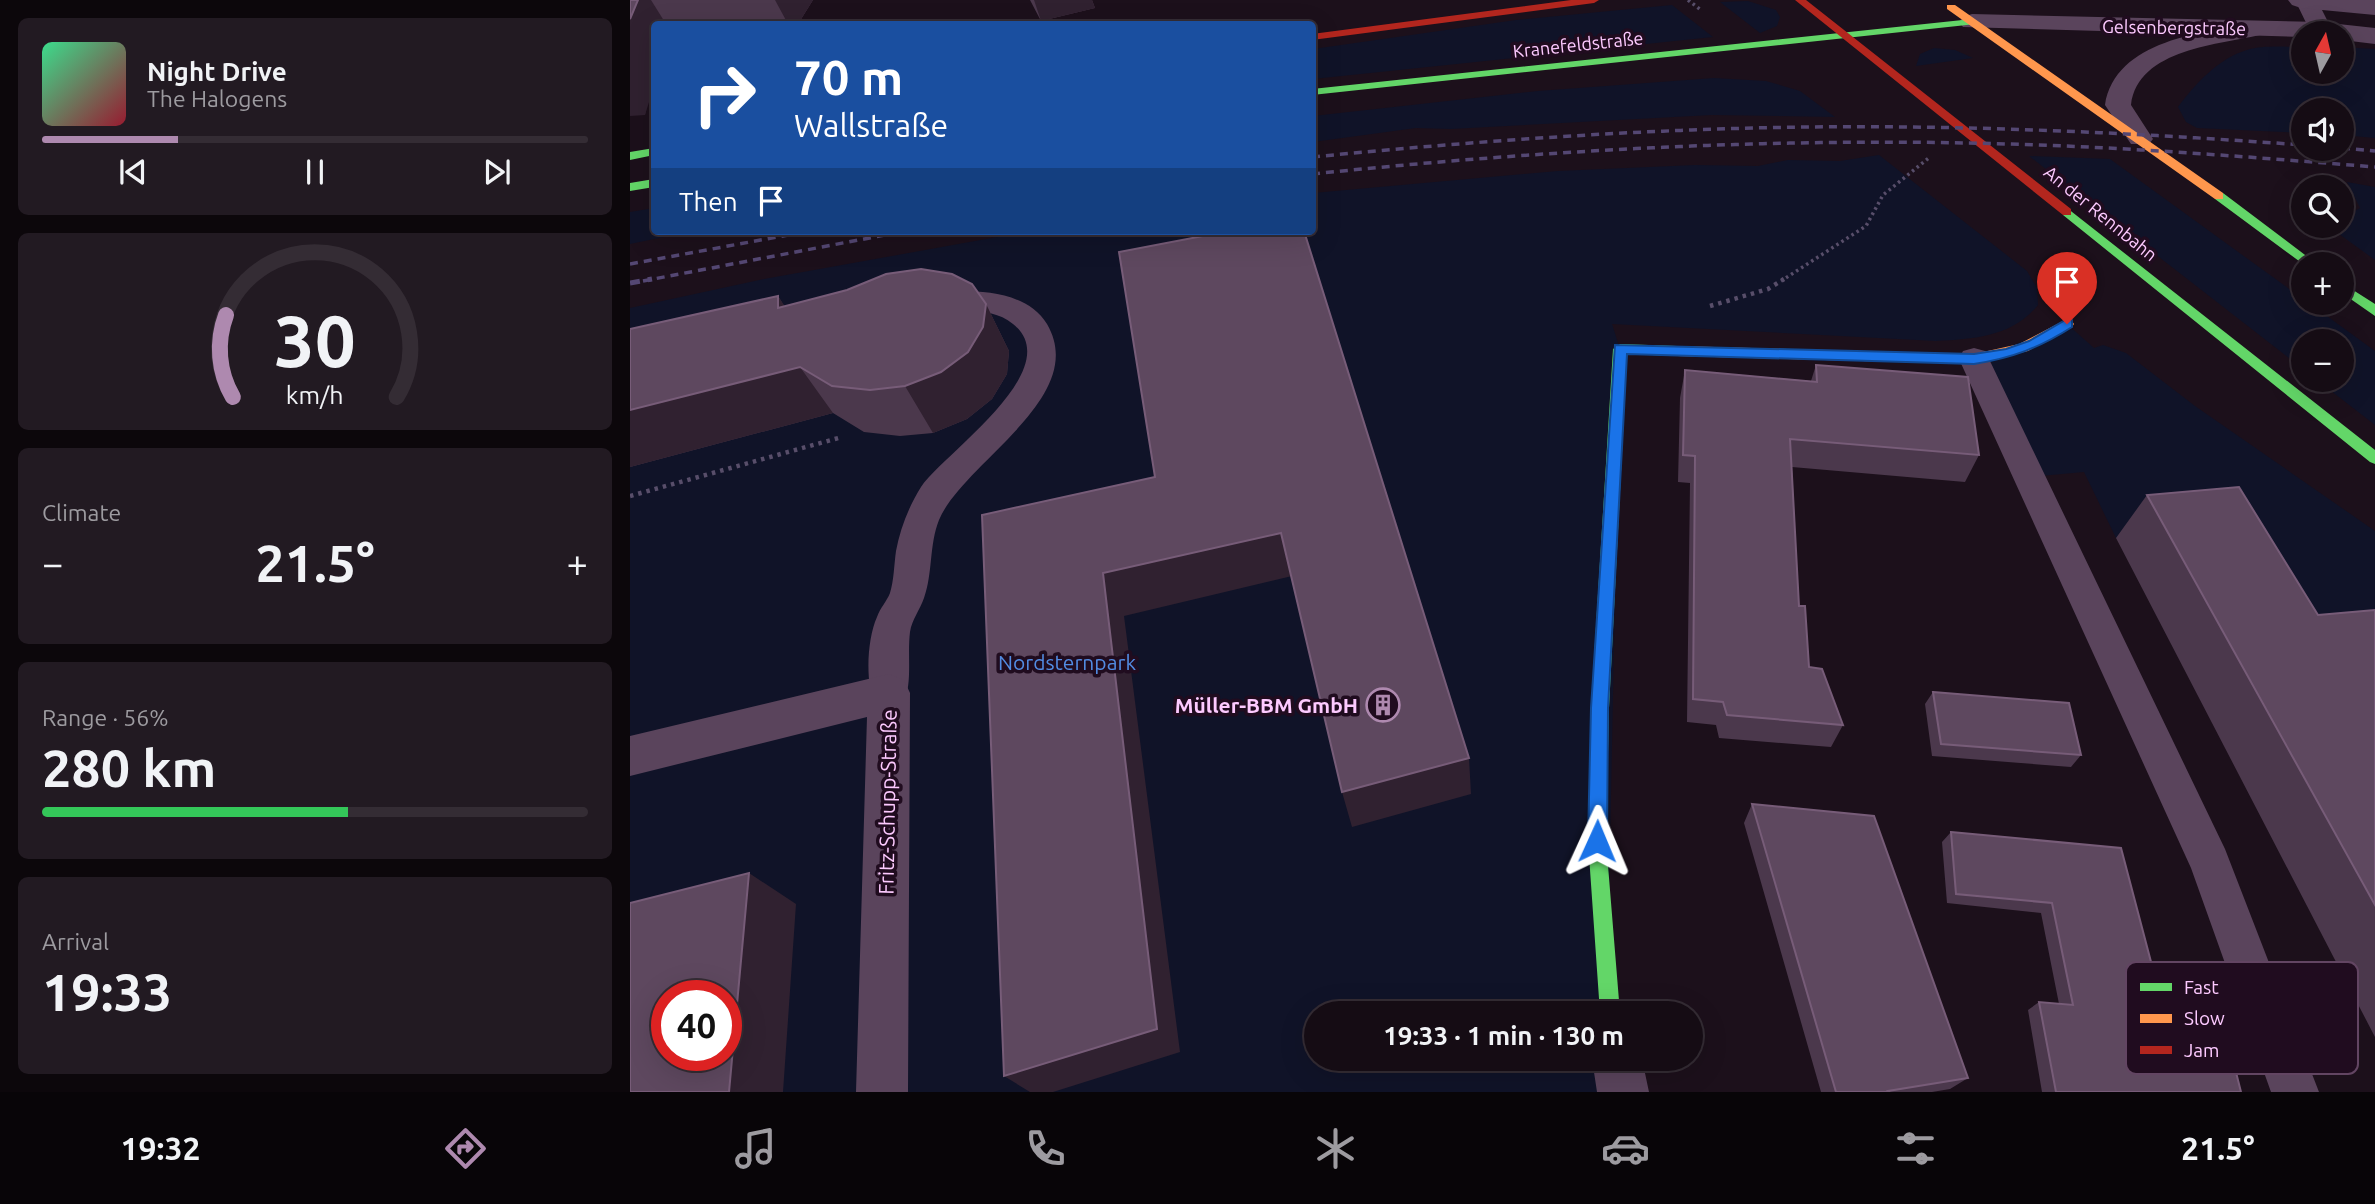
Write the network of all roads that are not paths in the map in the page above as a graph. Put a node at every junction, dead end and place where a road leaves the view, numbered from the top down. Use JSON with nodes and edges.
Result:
{"nodes":[{"id":1,"x":1594,"y":0,"type":"edge"},
{"id":2,"x":1800,"y":0,"type":"edge"},
{"id":3,"x":1941,"y":0,"type":"edge"},
{"id":4,"x":2301,"y":0,"type":"edge"},
{"id":5,"x":2307,"y":0,"type":"edge"},
{"id":6,"x":2375,"y":6,"type":"edge"},
{"id":7,"x":2316,"y":21,"type":"edge"},
{"id":8,"x":1972,"y":22,"type":"junction"},
{"id":9,"x":2256,"y":29,"type":"junction"},
{"id":10,"x":2291,"y":30,"type":"edge"},
{"id":11,"x":2354,"y":34,"type":"edge"},
{"id":12,"x":1847,"y":35,"type":"junction"},
{"id":13,"x":1316,"y":36,"type":"edge"},
{"id":14,"x":2375,"y":36,"type":"edge"},
{"id":15,"x":1316,"y":92,"type":"edge"},
{"id":16,"x":2140,"y":139,"type":"junction"},
{"id":17,"x":651,"y":152,"type":"edge"},
{"id":18,"x":630,"y":156,"type":"edge"},
{"id":19,"x":651,"y":184,"type":"edge"},
{"id":20,"x":630,"y":187,"type":"edge"},
{"id":21,"x":2295,"y":252,"type":"edge"},
{"id":22,"x":2354,"y":296,"type":"edge"},
{"id":23,"x":908,"y":307,"type":"edge"},
{"id":24,"x":2375,"y":311,"type":"edge"},
{"id":25,"x":2067,"y":324,"type":"dead end"},
{"id":26,"x":1974,"y":359,"type":"junction"},
{"id":27,"x":2375,"y":458,"type":"edge"},
{"id":28,"x":889,"y":693,"type":"junction"},
{"id":29,"x":630,"y":756,"type":"edge"},
{"id":30,"x":2247,"y":962,"type":"edge"},
{"id":31,"x":1609,"y":1001,"type":"edge"},
{"id":32,"x":1620,"y":1071,"type":"edge"},
{"id":33,"x":2288,"y":1074,"type":"edge"},
{"id":34,"x":882,"y":1092,"type":"edge"},
{"id":35,"x":1623,"y":1092,"type":"edge"},
{"id":36,"x":2295,"y":1092,"type":"edge"}],
"edges":[{"from":1,"to":13,"type":"street","name":"Kranefeldstraße"},
{"from":2,"to":12,"type":"street","name":"An der Rennbahn"},
{"from":3,"to":8,"type":"street"},
{"from":4,"to":5,"type":"street"},
{"from":5,"to":6,"type":"street"},
{"from":5,"to":7,"type":"lane"},
{"from":8,"to":9,"type":"street","name":"Gelsenbergstraße"},
{"from":8,"to":12,"type":"street","name":"Kranefeldstraße"},
{"from":8,"to":16,"type":"street"},
{"from":9,"to":10,"type":"street","name":"Gelsenbergstraße"},
{"from":9,"to":16,"type":"lane"},
{"from":11,"to":14,"type":"street","name":"Gelsenbergstraße"},
{"from":12,"to":15,"type":"street","name":"Kranefeldstraße"},
{"from":12,"to":27,"type":"street","name":"An der Rennbahn"},
{"from":16,"to":21,"type":"street"},
{"from":17,"to":18,"type":"street"},
{"from":19,"to":20,"type":"street"},
{"from":22,"to":24,"type":"street"},
{"from":23,"to":28,"type":"lane"},
{"from":25,"to":26,"type":"street"},
{"from":26,"to":30,"type":"lane"},
{"from":26,"to":31,"type":"street"},
{"from":28,"to":29,"type":"street","name":"Fritz-Schupp-Straße"},
{"from":28,"to":34,"type":"street","name":"Fritz-Schupp-Straße"},
{"from":32,"to":35,"type":"street"},
{"from":33,"to":36,"type":"lane"}]}
